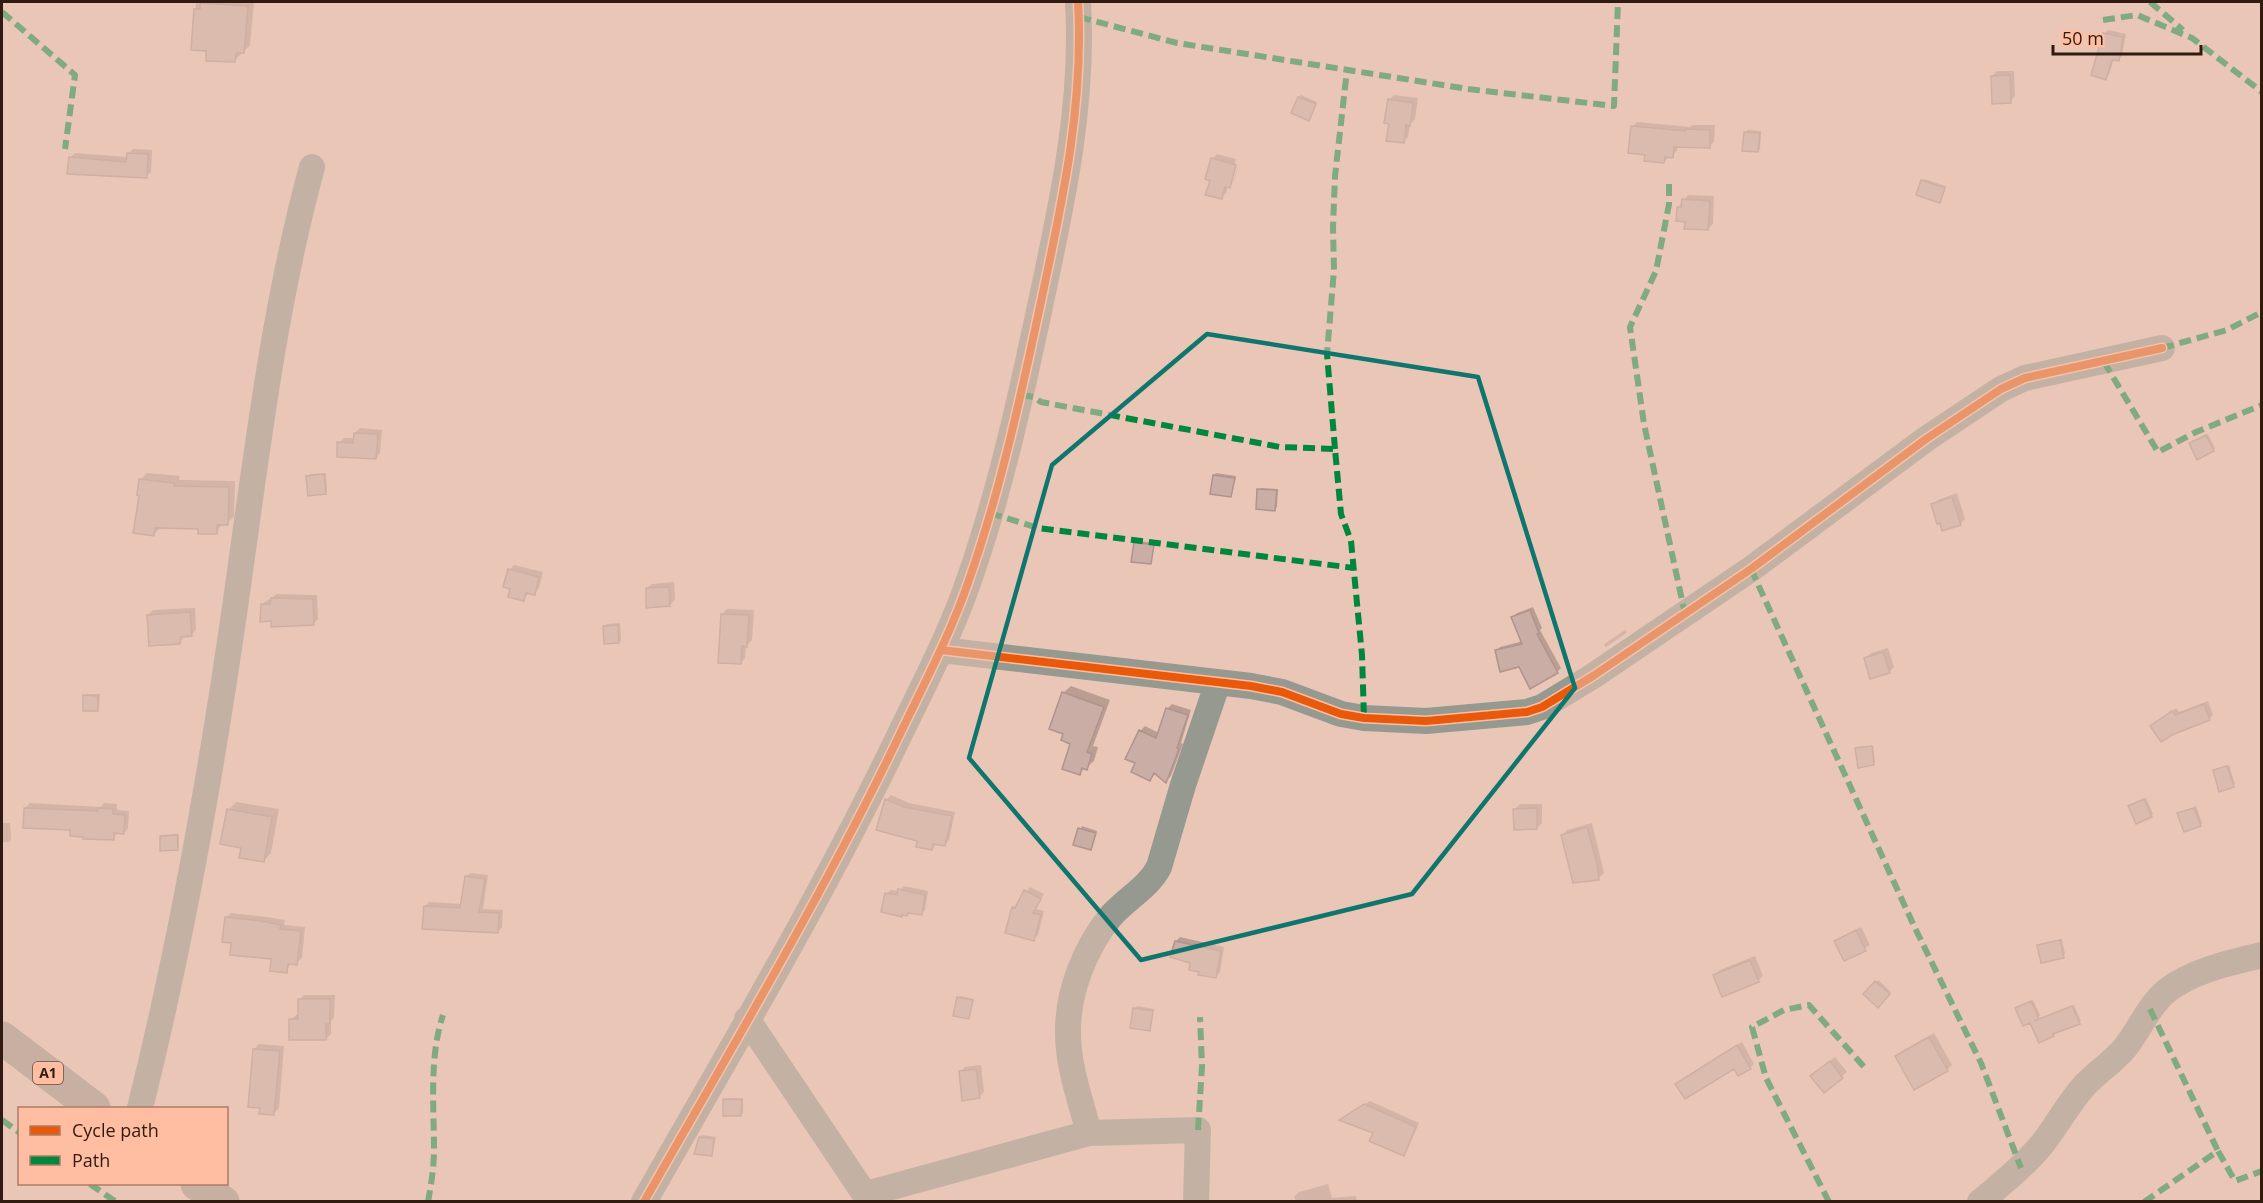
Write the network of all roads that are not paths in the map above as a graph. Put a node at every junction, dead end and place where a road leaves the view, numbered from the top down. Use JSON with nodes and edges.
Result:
{"nodes":[{"id":1,"x":1078,"y":2,"type":"edge"},
{"id":2,"x":312,"y":166,"type":"dead end"},
{"id":3,"x":2162,"y":348,"type":"dead end"},
{"id":4,"x":941,"y":650,"type":"junction"},
{"id":5,"x":1218,"y":682,"type":"junction"},
{"id":6,"x":2262,"y":955,"type":"edge"},
{"id":7,"x":747,"y":1019,"type":"junction"},
{"id":8,"x":2,"y":1038,"type":"edge"},
{"id":9,"x":93,"y":1107,"type":"edge"},
{"id":10,"x":140,"y":1107,"type":"edge"},
{"id":11,"x":1089,"y":1133,"type":"junction"},
{"id":12,"x":198,"y":1185,"type":"edge"},
{"id":13,"x":868,"y":1198,"type":"edge"},
{"id":14,"x":223,"y":1202,"type":"edge"},
{"id":15,"x":644,"y":1202,"type":"edge"},
{"id":16,"x":1196,"y":1202,"type":"edge"},
{"id":17,"x":1980,"y":1202,"type":"edge"}],
"edges":[{"from":1,"to":4,"type":"street"},
{"from":2,"to":10,"type":"street"},
{"from":3,"to":5,"type":"street"},
{"from":4,"to":5,"type":"street"},
{"from":4,"to":7,"type":"street"},
{"from":5,"to":11,"type":"street"},
{"from":6,"to":17,"type":"street"},
{"from":7,"to":13,"type":"street"},
{"from":7,"to":15,"type":"street"},
{"from":8,"to":9,"type":"highway","number":"A1"},
{"from":11,"to":13,"type":"street"},
{"from":11,"to":16,"type":"street"},
{"from":12,"to":14,"type":"highway"}]}
